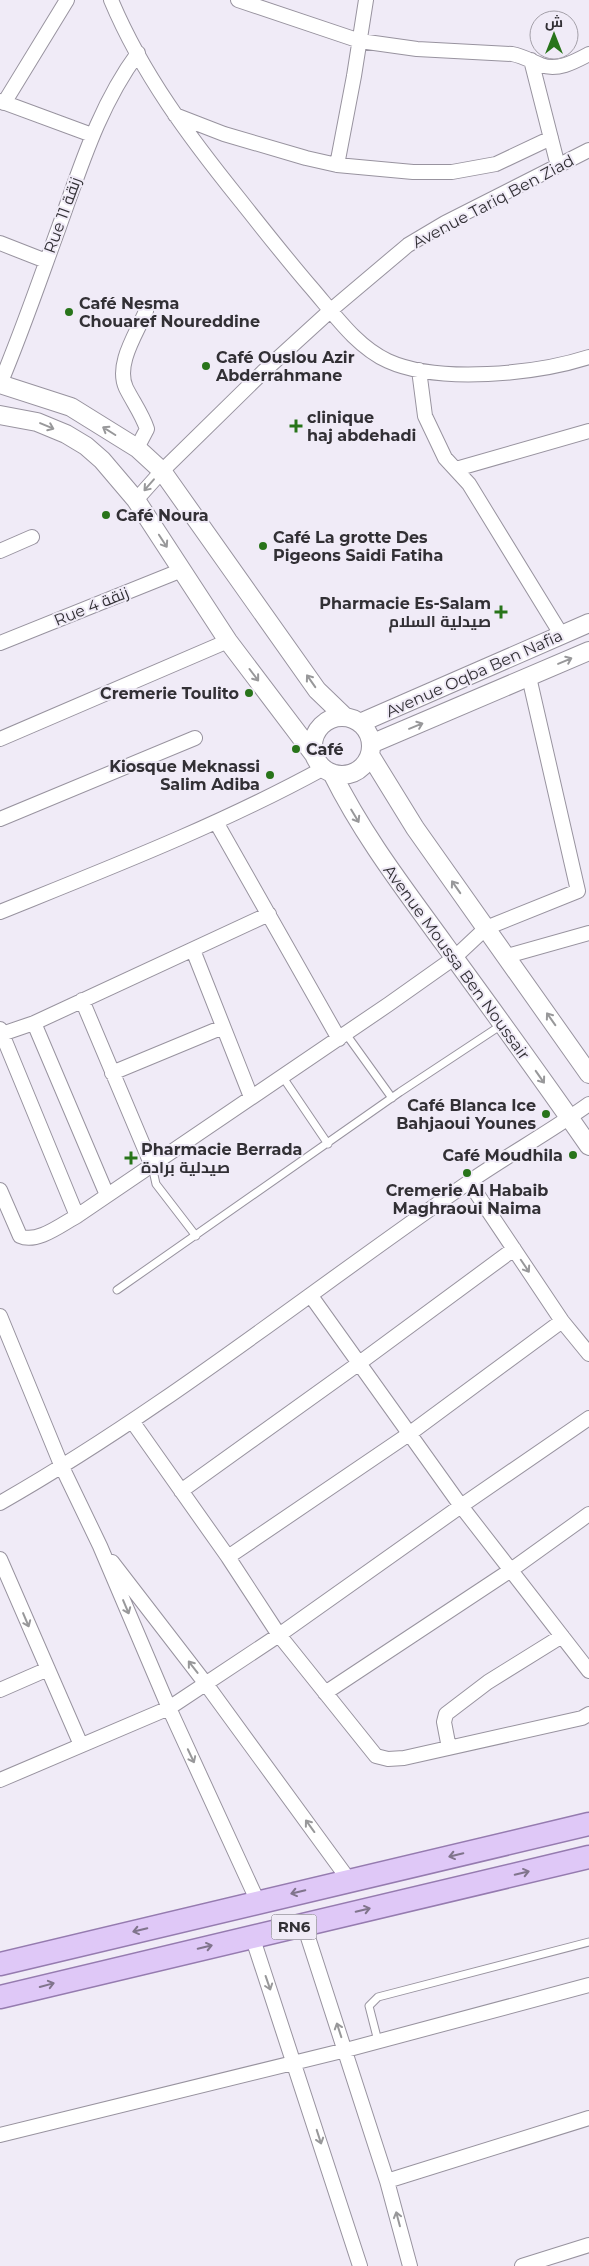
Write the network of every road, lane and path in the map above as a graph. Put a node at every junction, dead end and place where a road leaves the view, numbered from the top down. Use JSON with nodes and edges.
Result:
{"nodes":[{"id":1,"x":67,"y":0,"type":"edge"},
{"id":2,"x":111,"y":0,"type":"edge"},
{"id":3,"x":238,"y":0,"type":"edge"},
{"id":4,"x":366,"y":0,"type":"edge"},
{"id":5,"x":360,"y":41,"type":"junction"},
{"id":6,"x":138,"y":53,"type":"junction"},
{"id":7,"x":529,"y":59,"type":"edge"},
{"id":8,"x":532,"y":60,"type":"joint"},
{"id":9,"x":575,"y":60,"type":"edge"},
{"id":10,"x":2,"y":102,"type":"edge"},
{"id":11,"x":174,"y":114,"type":"junction"},
{"id":12,"x":92,"y":135,"type":"junction"},
{"id":13,"x":551,"y":138,"type":"junction"},
{"id":14,"x":589,"y":150,"type":"edge"},
{"id":15,"x":337,"y":165,"type":"junction"},
{"id":16,"x":558,"y":166,"type":"junction"},
{"id":17,"x":0,"y":243,"type":"edge"},
{"id":18,"x":46,"y":262,"type":"junction"},
{"id":19,"x":331,"y":310,"type":"junction"},
{"id":20,"x":146,"y":311,"type":"dead end"},
{"id":21,"x":589,"y":357,"type":"edge"},
{"id":22,"x":420,"y":370,"type":"junction"},
{"id":23,"x":0,"y":384,"type":"edge"},
{"id":24,"x":0,"y":415,"type":"edge"},
{"id":25,"x":589,"y":431,"type":"edge"},
{"id":26,"x":137,"y":448,"type":"junction"},
{"id":27,"x":456,"y":469,"type":"junction"},
{"id":28,"x":162,"y":470,"type":"junction"},
{"id":29,"x":136,"y":500,"type":"junction"},
{"id":30,"x":32,"y":537,"type":"dead end"},
{"id":31,"x":0,"y":551,"type":"edge"},
{"id":32,"x":182,"y":570,"type":"junction"},
{"id":33,"x":589,"y":623,"type":"edge"},
{"id":34,"x":561,"y":634,"type":"junction"},
{"id":35,"x":228,"y":641,"type":"junction"},
{"id":36,"x":0,"y":643,"type":"edge"},
{"id":37,"x":589,"y":651,"type":"edge"},
{"id":38,"x":529,"y":677,"type":"junction"},
{"id":39,"x":352,"y":720,"type":"junction"},
{"id":40,"x":195,"y":738,"type":"dead end"},
{"id":41,"x":0,"y":739,"type":"edge"},
{"id":42,"x":370,"y":749,"type":"junction"},
{"id":43,"x":324,"y":766,"type":"junction"},
{"id":44,"x":0,"y":819,"type":"edge"},
{"id":45,"x":216,"y":822,"type":"junction"},
{"id":46,"x":584,"y":889,"type":"edge"},
{"id":47,"x":0,"y":912,"type":"edge"},
{"id":48,"x":269,"y":914,"type":"junction"},
{"id":49,"x":486,"y":928,"type":"junction"},
{"id":50,"x":589,"y":933,"type":"edge"},
{"id":51,"x":193,"y":950,"type":"junction"},
{"id":52,"x":507,"y":956,"type":"junction"},
{"id":53,"x":454,"y":958,"type":"junction"},
{"id":54,"x":82,"y":1000,"type":"junction"},
{"id":55,"x":34,"y":1023,"type":"junction"},
{"id":56,"x":503,"y":1024,"type":"junction"},
{"id":57,"x":223,"y":1027,"type":"junction"},
{"id":58,"x":1,"y":1032,"type":"edge"},
{"id":59,"x":342,"y":1036,"type":"junction"},
{"id":60,"x":112,"y":1073,"type":"junction"},
{"id":61,"x":589,"y":1074,"type":"edge"},
{"id":62,"x":282,"y":1076,"type":"junction"},
{"id":63,"x":251,"y":1097,"type":"junction"},
{"id":64,"x":392,"y":1098,"type":"junction"},
{"id":65,"x":589,"y":1104,"type":"edge"},
{"id":66,"x":569,"y":1118,"type":"junction"},
{"id":67,"x":328,"y":1144,"type":"junction"},
{"id":68,"x":589,"y":1146,"type":"edge"},
{"id":69,"x":152,"y":1166,"type":"junction"},
{"id":70,"x":469,"y":1182,"type":"junction"},
{"id":71,"x":0,"y":1190,"type":"edge"},
{"id":72,"x":107,"y":1195,"type":"junction"},
{"id":73,"x":77,"y":1216,"type":"junction"},
{"id":74,"x":196,"y":1236,"type":"junction"},
{"id":75,"x":514,"y":1249,"type":"junction"},
{"id":76,"x":117,"y":1290,"type":"dead end"},
{"id":77,"x":311,"y":1296,"type":"junction"},
{"id":78,"x":562,"y":1321,"type":"junction"},
{"id":79,"x":1,"y":1323,"type":"edge"},
{"id":80,"x":589,"y":1354,"type":"edge"},
{"id":81,"x":358,"y":1364,"type":"junction"},
{"id":82,"x":589,"y":1418,"type":"edge"},
{"id":83,"x":132,"y":1421,"type":"junction"},
{"id":84,"x":410,"y":1434,"type":"junction"},
{"id":85,"x":62,"y":1467,"type":"junction"},
{"id":86,"x":181,"y":1491,"type":"junction"},
{"id":87,"x":0,"y":1503,"type":"edge"},
{"id":88,"x":461,"y":1506,"type":"junction"},
{"id":89,"x":589,"y":1514,"type":"edge"},
{"id":90,"x":100,"y":1546,"type":"junction"},
{"id":91,"x":228,"y":1557,"type":"junction"},
{"id":92,"x":0,"y":1559,"type":"edge"},
{"id":93,"x":511,"y":1570,"type":"junction"},
{"id":94,"x":13,"y":1590,"type":"junction"},
{"id":95,"x":0,"y":1596,"type":"edge"},
{"id":96,"x":279,"y":1635,"type":"junction"},
{"id":97,"x":562,"y":1636,"type":"junction"},
{"id":98,"x":48,"y":1670,"type":"junction"},
{"id":99,"x":589,"y":1671,"type":"edge"},
{"id":100,"x":206,"y":1684,"type":"junction"},
{"id":101,"x":0,"y":1690,"type":"edge"},
{"id":102,"x":325,"y":1693,"type":"junction"},
{"id":103,"x":169,"y":1708,"type":"junction"},
{"id":104,"x":589,"y":1714,"type":"edge"},
{"id":105,"x":81,"y":1745,"type":"junction"},
{"id":106,"x":449,"y":1748,"type":"junction"},
{"id":107,"x":0,"y":1780,"type":"edge"},
{"id":108,"x":589,"y":1824,"type":"edge"},
{"id":109,"x":589,"y":1856,"type":"edge"},
{"id":110,"x":349,"y":1880,"type":"junction"},
{"id":111,"x":258,"y":1902,"type":"junction"},
{"id":112,"x":304,"y":1925,"type":"junction"},
{"id":113,"x":252,"y":1936,"type":"junction"},
{"id":114,"x":589,"y":1942,"type":"edge"},
{"id":115,"x":0,"y":1964,"type":"edge"},
{"id":116,"x":589,"y":1984,"type":"edge"},
{"id":117,"x":0,"y":1997,"type":"edge"},
{"id":118,"x":378,"y":2041,"type":"junction"},
{"id":119,"x":346,"y":2050,"type":"junction"},
{"id":120,"x":295,"y":2063,"type":"junction"},
{"id":121,"x":589,"y":2118,"type":"edge"},
{"id":122,"x":0,"y":2135,"type":"edge"},
{"id":123,"x":387,"y":2181,"type":"junction"},
{"id":124,"x":589,"y":2244,"type":"edge"},
{"id":125,"x":360,"y":2266,"type":"edge"},
{"id":126,"x":410,"y":2266,"type":"edge"},
{"id":127,"x":522,"y":2266,"type":"edge"}],
"edges":[{"from":1,"to":10,"type":"street"},
{"from":2,"to":6,"type":"street"},
{"from":3,"to":5,"type":"street"},
{"from":4,"to":5,"type":"street"},
{"from":5,"to":7,"type":"street"},
{"from":5,"to":15,"type":"street"},
{"from":6,"to":11,"type":"street"},
{"from":6,"to":12,"type":"street","name":"Rue 11 زنقة"},
{"from":8,"to":9,"type":"street"},
{"from":8,"to":13,"type":"street"},
{"from":10,"to":12,"type":"street"},
{"from":11,"to":15,"type":"street"},
{"from":11,"to":19,"type":"street"},
{"from":12,"to":18,"type":"street","name":"Rue 11 زنقة"},
{"from":13,"to":15,"type":"street"},
{"from":13,"to":16,"type":"street"},
{"from":14,"to":16,"type":"street","name":"Avenue Tariq Ben Ziad"},
{"from":16,"to":19,"type":"street","name":"Avenue Tariq Ben Ziad"},
{"from":17,"to":18,"type":"street"},
{"from":18,"to":23,"type":"street","name":"Rue 11 زنقة"},
{"from":19,"to":22,"type":"street"},
{"from":19,"to":28,"type":"street","name":"Avenue Tariq Ben Ziad"},
{"from":20,"to":26,"type":"street"},
{"from":21,"to":22,"type":"street"},
{"from":22,"to":27,"type":"street"},
{"from":26,"to":23,"type":"street","one_way":true},
{"from":24,"to":29,"type":"street","name":"Avenue Moussa Ben Noussair","one_way":true},
{"from":25,"to":27,"type":"street"},
{"from":26,"to":28,"type":"street"},
{"from":27,"to":34,"type":"street"},
{"from":28,"to":29,"type":"street","name":"Avenue Tariq Ben Ziad","one_way":true},
{"from":39,"to":28,"type":"street","one_way":true},
{"from":29,"to":32,"type":"street","name":"Avenue Moussa Ben Noussair","one_way":true},
{"from":30,"to":31,"type":"street"},
{"from":32,"to":35,"type":"street","name":"Avenue Moussa Ben Noussair"},
{"from":32,"to":36,"type":"street","name":"Rue 4 زنقة"},
{"from":33,"to":34,"type":"street","name":"Avenue Oqba Ben Nafia"},
{"from":34,"to":39,"type":"street","name":"Avenue Oqba Ben Nafia"},
{"from":35,"to":41,"type":"street"},
{"from":35,"to":43,"type":"street","name":"Avenue Moussa Ben Noussair","one_way":true},
{"from":38,"to":37,"type":"street","name":"Avenue Oqba Ben Nafia","one_way":true},
{"from":42,"to":38,"type":"street","name":"Avenue Oqba Ben Nafia","one_way":true},
{"from":38,"to":46,"type":"street"},
{"from":39,"to":42,"type":"street"},
{"from":39,"to":43,"type":"street"},
{"from":40,"to":44,"type":"street"},
{"from":42,"to":43,"type":"street"},
{"from":49,"to":42,"type":"street","one_way":true},
{"from":43,"to":45,"type":"street"},
{"from":43,"to":53,"type":"street","name":"Avenue Moussa Ben Noussair","one_way":true},
{"from":45,"to":47,"type":"street"},
{"from":45,"to":48,"type":"street"},
{"from":46,"to":49,"type":"street"},
{"from":48,"to":51,"type":"street"},
{"from":48,"to":59,"type":"street"},
{"from":49,"to":52,"type":"street"},
{"from":49,"to":53,"type":"street"},
{"from":50,"to":52,"type":"street"},
{"from":51,"to":54,"type":"street"},
{"from":51,"to":57,"type":"street"},
{"from":61,"to":52,"type":"street","one_way":true},
{"from":53,"to":56,"type":"street","name":"Avenue Moussa Ben Noussair"},
{"from":53,"to":59,"type":"street"},
{"from":54,"to":55,"type":"street"},
{"from":54,"to":60,"type":"street"},
{"from":55,"to":58,"type":"street"},
{"from":55,"to":72,"type":"street"},
{"from":56,"to":64,"type":"lane"},
{"from":56,"to":66,"type":"street","name":"Avenue Moussa Ben Noussair","one_way":true},
{"from":57,"to":60,"type":"street"},
{"from":57,"to":63,"type":"street"},
{"from":58,"to":73,"type":"street"},
{"from":59,"to":62,"type":"street"},
{"from":59,"to":64,"type":"lane"},
{"from":60,"to":69,"type":"street"},
{"from":62,"to":63,"type":"street"},
{"from":62,"to":67,"type":"lane"},
{"from":63,"to":69,"type":"street"},
{"from":64,"to":67,"type":"lane"},
{"from":65,"to":66,"type":"street"},
{"from":66,"to":68,"type":"street","name":"Avenue Moussa Ben Noussair"},
{"from":66,"to":70,"type":"street"},
{"from":67,"to":74,"type":"lane"},
{"from":69,"to":72,"type":"street"},
{"from":69,"to":74,"type":"lane"},
{"from":70,"to":75,"type":"street"},
{"from":70,"to":77,"type":"street"},
{"from":71,"to":73,"type":"street"},
{"from":72,"to":73,"type":"street"},
{"from":74,"to":76,"type":"lane"},
{"from":75,"to":78,"type":"street","one_way":true},
{"from":75,"to":81,"type":"street"},
{"from":77,"to":81,"type":"street"},
{"from":77,"to":83,"type":"street"},
{"from":78,"to":80,"type":"street"},
{"from":78,"to":84,"type":"street"},
{"from":79,"to":85,"type":"street"},
{"from":81,"to":84,"type":"street"},
{"from":81,"to":86,"type":"street"},
{"from":82,"to":88,"type":"street"},
{"from":83,"to":85,"type":"street"},
{"from":83,"to":86,"type":"street"},
{"from":84,"to":88,"type":"street"},
{"from":84,"to":91,"type":"street"},
{"from":85,"to":87,"type":"street"},
{"from":85,"to":90,"type":"street"},
{"from":86,"to":91,"type":"street"},
{"from":88,"to":93,"type":"street"},
{"from":88,"to":96,"type":"street"},
{"from":89,"to":93,"type":"street"},
{"from":100,"to":90,"type":"street","one_way":true},
{"from":90,"to":103,"type":"street","one_way":true},
{"from":91,"to":96,"type":"street"},
{"from":92,"to":94,"type":"street"},
{"from":93,"to":97,"type":"street"},
{"from":93,"to":102,"type":"street"},
{"from":94,"to":95,"type":"street"},
{"from":94,"to":98,"type":"street","one_way":true},
{"from":96,"to":100,"type":"street"},
{"from":96,"to":102,"type":"street"},
{"from":97,"to":99,"type":"street"},
{"from":97,"to":106,"type":"street"},
{"from":98,"to":101,"type":"street"},
{"from":98,"to":105,"type":"street"},
{"from":100,"to":103,"type":"street"},
{"from":110,"to":100,"type":"street","one_way":true},
{"from":102,"to":106,"type":"street"},
{"from":103,"to":105,"type":"street"},
{"from":103,"to":111,"type":"street","one_way":true},
{"from":104,"to":106,"type":"street"},
{"from":105,"to":107,"type":"street"},
{"from":108,"to":110,"type":"main road","number":"RN6","one_way":true},
{"from":112,"to":109,"type":"main road","number":"RN6","one_way":true},
{"from":110,"to":111,"type":"main road","number":"RN6","one_way":true},
{"from":111,"to":115,"type":"main road","number":"RN6","one_way":true},
{"from":112,"to":113,"type":"main road","number":"RN6"},
{"from":119,"to":112,"type":"street","one_way":true},
{"from":117,"to":113,"type":"main road","number":"RN6","one_way":true},
{"from":113,"to":120,"type":"street","one_way":true},
{"from":114,"to":118,"type":"lane"},
{"from":116,"to":118,"type":"street"},
{"from":118,"to":119,"type":"street"},
{"from":119,"to":120,"type":"street"},
{"from":119,"to":123,"type":"street"},
{"from":120,"to":122,"type":"street"},
{"from":120,"to":125,"type":"street","one_way":true},
{"from":121,"to":123,"type":"street"},
{"from":126,"to":123,"type":"street","one_way":true},
{"from":124,"to":127,"type":"street"}]}
